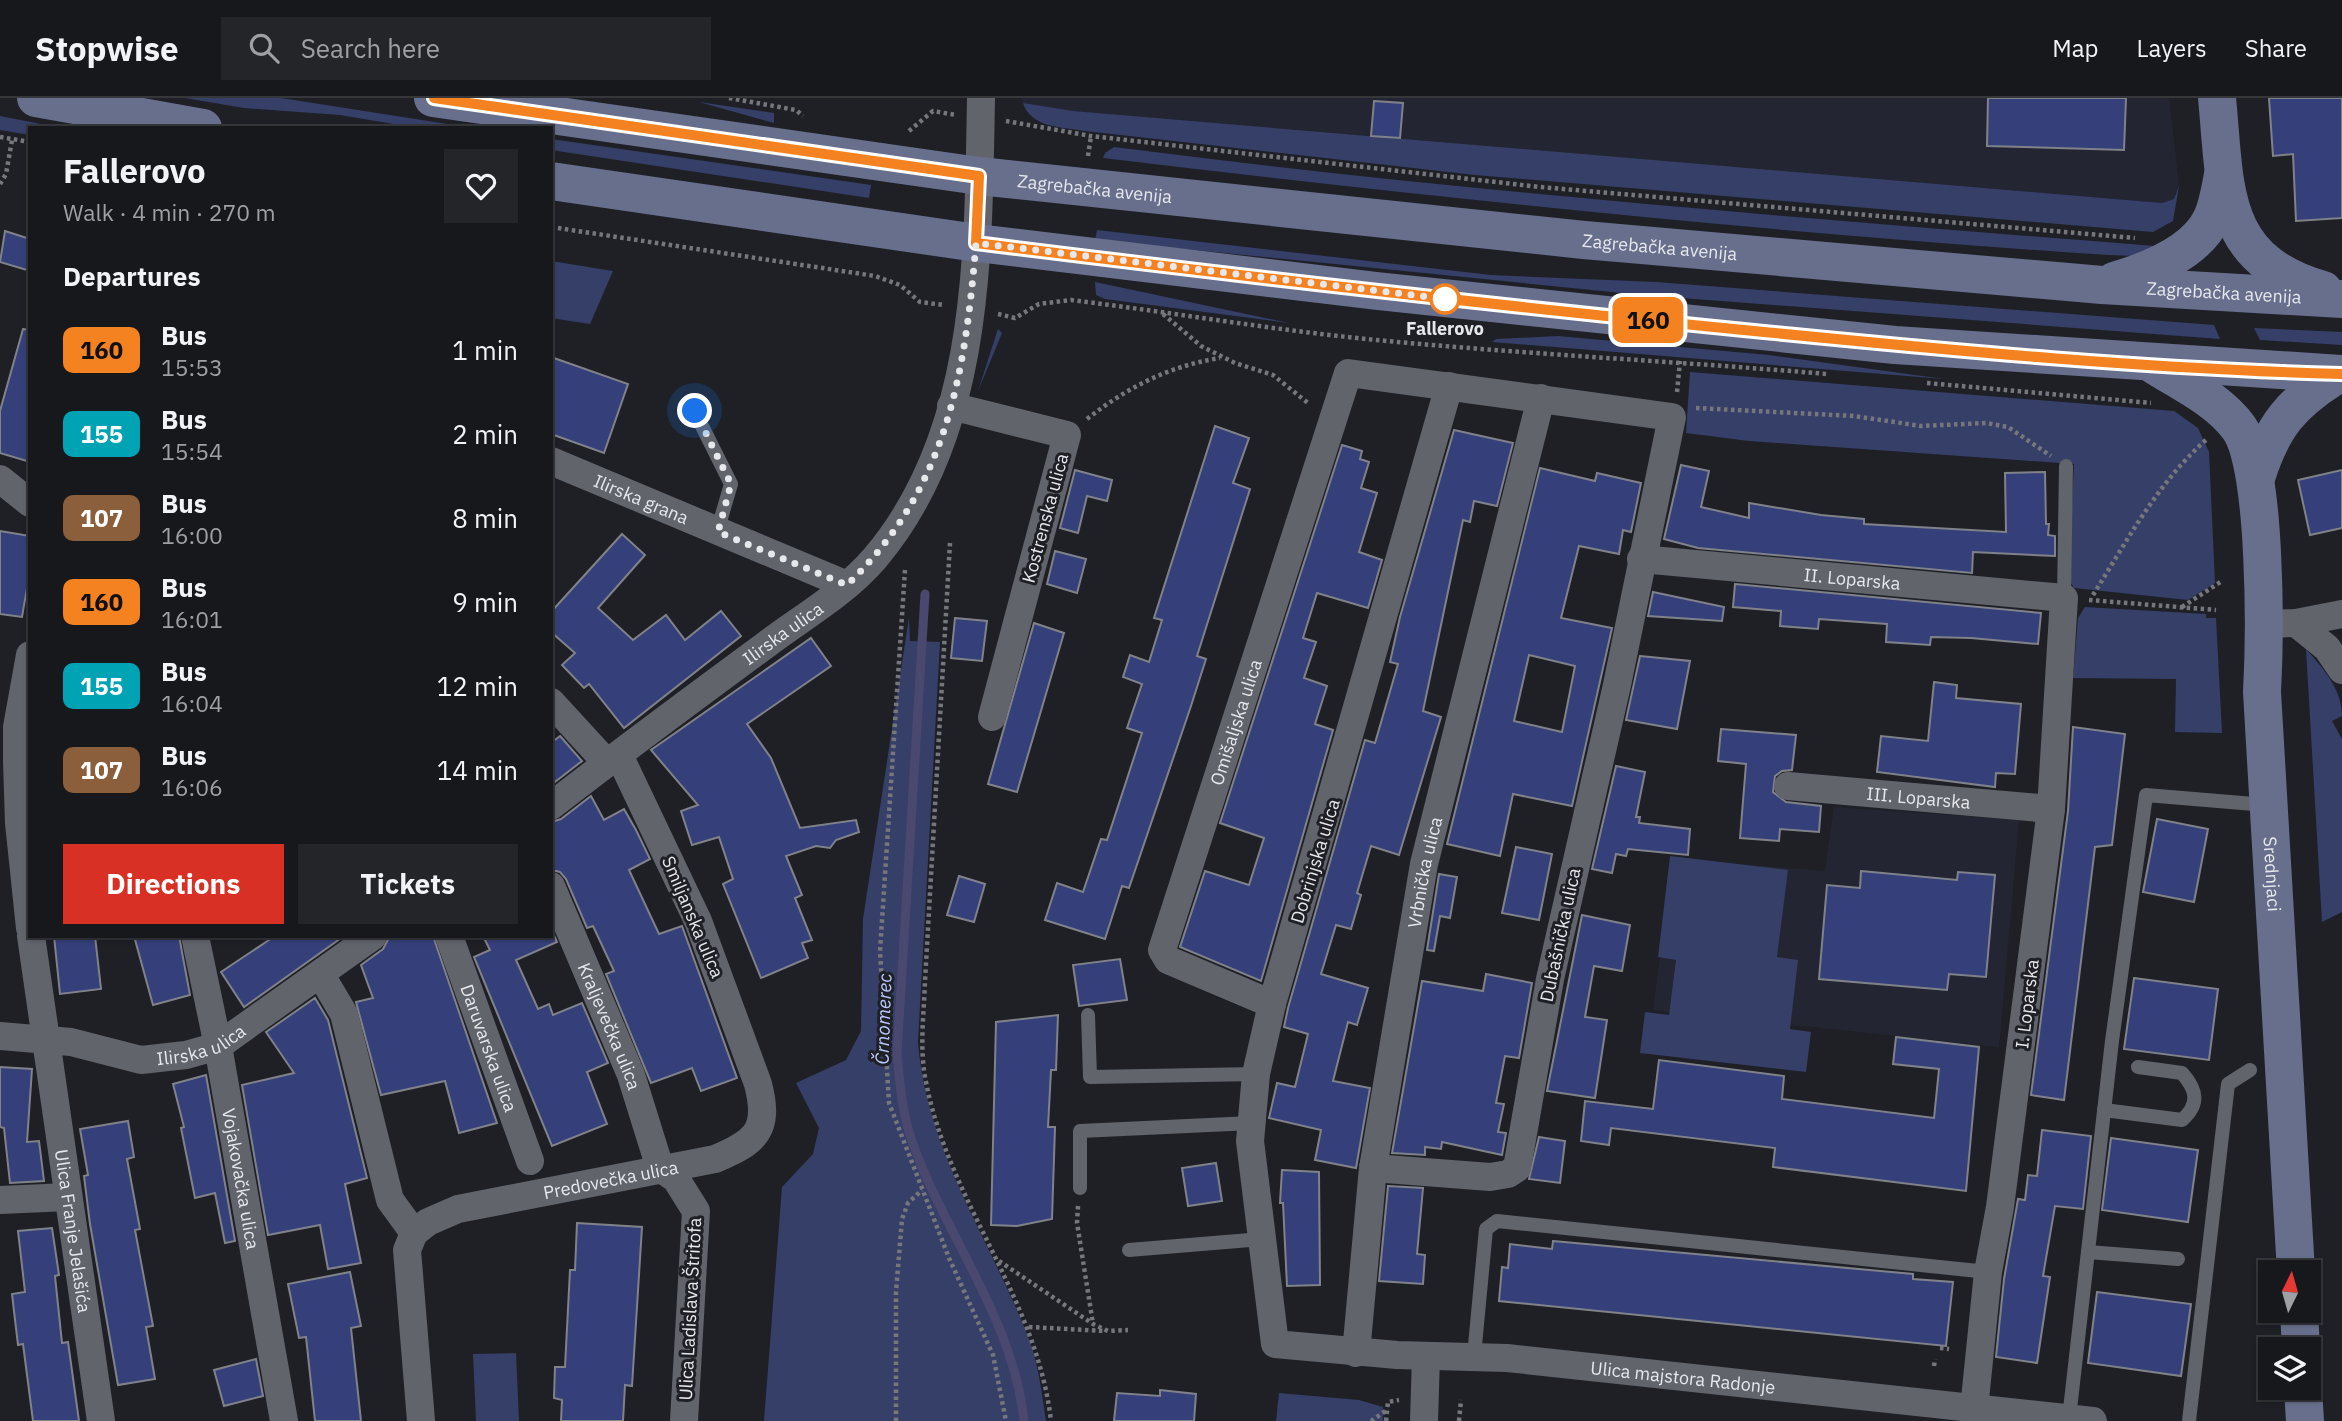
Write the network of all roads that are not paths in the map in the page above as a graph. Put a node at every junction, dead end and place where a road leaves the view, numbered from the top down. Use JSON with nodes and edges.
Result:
{"nodes":[{"id":1,"x":36,"y":98,"type":"edge"},
{"id":2,"x":433,"y":98,"type":"edge"},
{"id":3,"x":981,"y":98,"type":"edge"},
{"id":4,"x":2217,"y":98,"type":"edge"},
{"id":5,"x":192,"y":126,"type":"edge"},
{"id":6,"x":2224,"y":170,"type":"junction"},
{"id":7,"x":979,"y":176,"type":"junction"},
{"id":8,"x":553,"y":181,"type":"edge"},
{"id":9,"x":976,"y":243,"type":"junction"},
{"id":10,"x":2102,"y":285,"type":"junction"},
{"id":11,"x":2342,"y":297,"type":"edge"},
{"id":12,"x":2152,"y":363,"type":"junction"},
{"id":13,"x":2340,"y":374,"type":"edge"},
{"id":14,"x":1449,"y":386,"type":"junction"},
{"id":15,"x":1541,"y":398,"type":"junction"},
{"id":16,"x":951,"y":406,"type":"junction"},
{"id":17,"x":695,"y":411,"type":"dead end"},
{"id":18,"x":553,"y":462,"type":"edge"},
{"id":19,"x":2066,"y":466,"type":"road end"},
{"id":20,"x":2256,"y":478,"type":"junction"},
{"id":21,"x":0,"y":479,"type":"edge"},
{"id":22,"x":28,"y":501,"type":"edge"},
{"id":23,"x":718,"y":532,"type":"junction"},
{"id":24,"x":1641,"y":559,"type":"junction"},
{"id":25,"x":847,"y":585,"type":"junction"},
{"id":26,"x":2077,"y":599,"type":"junction"},
{"id":27,"x":2342,"y":614,"type":"edge"},
{"id":28,"x":2280,"y":623,"type":"junction"},
{"id":29,"x":28,"y":663,"type":"edge"},
{"id":30,"x":2342,"y":670,"type":"edge"},
{"id":31,"x":553,"y":704,"type":"edge"},
{"id":32,"x":992,"y":717,"type":"dead end"},
{"id":33,"x":9,"y":725,"type":"edge"},
{"id":34,"x":613,"y":759,"type":"junction"},
{"id":35,"x":1787,"y":786,"type":"dead end"},
{"id":36,"x":553,"y":804,"type":"edge"},
{"id":37,"x":2268,"y":805,"type":"junction"},
{"id":38,"x":2051,"y":809,"type":"junction"},
{"id":39,"x":553,"y":891,"type":"edge"},
{"id":40,"x":28,"y":909,"type":"edge"},
{"id":41,"x":31,"y":938,"type":"edge"},
{"id":42,"x":195,"y":938,"type":"edge"},
{"id":43,"x":370,"y":938,"type":"edge"},
{"id":44,"x":450,"y":938,"type":"edge"},
{"id":45,"x":321,"y":975,"type":"junction"},
{"id":46,"x":1272,"y":1004,"type":"junction"},
{"id":47,"x":1088,"y":1015,"type":"dead end"},
{"id":48,"x":0,"y":1036,"type":"edge"},
{"id":49,"x":46,"y":1038,"type":"junction"},
{"id":50,"x":218,"y":1046,"type":"junction"},
{"id":51,"x":2138,"y":1067,"type":"dead end"},
{"id":52,"x":2250,"y":1070,"type":"dead end"},
{"id":53,"x":1256,"y":1074,"type":"junction"},
{"id":54,"x":758,"y":1084,"type":"joint"},
{"id":55,"x":2104,"y":1110,"type":"junction"},
{"id":56,"x":1252,"y":1123,"type":"junction"},
{"id":57,"x":530,"y":1161,"type":"dead end"},
{"id":58,"x":660,"y":1168,"type":"junction"},
{"id":59,"x":1373,"y":1168,"type":"junction"},
{"id":60,"x":1080,"y":1188,"type":"road end"},
{"id":61,"x":68,"y":1198,"type":"junction"},
{"id":62,"x":0,"y":1200,"type":"edge"},
{"id":63,"x":414,"y":1233,"type":"junction"},
{"id":64,"x":1262,"y":1239,"type":"junction"},
{"id":65,"x":1129,"y":1250,"type":"dead end"},
{"id":66,"x":2088,"y":1252,"type":"junction"},
{"id":67,"x":2178,"y":1259,"type":"dead end"},
{"id":68,"x":2296,"y":1260,"type":"edge"},
{"id":69,"x":1988,"y":1272,"type":"junction"},
{"id":70,"x":1275,"y":1344,"type":"joint"},
{"id":71,"x":1356,"y":1353,"type":"junction"},
{"id":72,"x":1474,"y":1356,"type":"junction"},
{"id":73,"x":1426,"y":1357,"type":"junction"},
{"id":74,"x":2304,"y":1400,"type":"edge"},
{"id":75,"x":1974,"y":1409,"type":"junction"},
{"id":76,"x":2081,"y":1419,"type":"edge"},
{"id":77,"x":101,"y":1421,"type":"edge"},
{"id":78,"x":284,"y":1421,"type":"edge"},
{"id":79,"x":421,"y":1421,"type":"edge"},
{"id":80,"x":684,"y":1421,"type":"edge"},
{"id":81,"x":1424,"y":1421,"type":"edge"},
{"id":82,"x":2189,"y":1421,"type":"edge"},
{"id":83,"x":2305,"y":1421,"type":"edge"}],
"edges":[{"from":1,"to":5,"type":"main road"},
{"from":2,"to":7,"type":"main road","name":"Zagrebačka avenija"},
{"from":3,"to":7,"type":"street"},
{"from":4,"to":6,"type":"main road"},
{"from":6,"to":10,"type":"main road"},
{"from":6,"to":11,"type":"main road"},
{"from":7,"to":9,"type":"street"},
{"from":7,"to":10,"type":"main road","name":"Zagrebačka avenija"},
{"from":8,"to":9,"type":"main road"},
{"from":9,"to":12,"type":"main road"},
{"from":9,"to":16,"type":"street","name":"Ilirska ulica"},
{"from":10,"to":11,"type":"main road","name":"Zagrebačka avenija"},
{"from":12,"to":13,"type":"main road"},
{"from":12,"to":20,"type":"main road"},
{"from":13,"to":20,"type":"main road"},
{"from":14,"to":15,"type":"street"},
{"from":14,"to":46,"type":"street","name":"Dobrinjska ulica"},
{"from":14,"to":46,"type":"street","name":"Omišaljska ulica"},
{"from":15,"to":24,"type":"street"},
{"from":15,"to":59,"type":"street","name":"Vrbnička ulica"},
{"from":16,"to":25,"type":"street","name":"Ilirska ulica"},
{"from":16,"to":32,"type":"street","name":"Kostrenska ulica"},
{"from":17,"to":23,"type":"lane"},
{"from":18,"to":23,"type":"street","name":"Ilirska grana"},
{"from":19,"to":26,"type":"lane"},
{"from":20,"to":28,"type":"main road","name":"Srednjaci"},
{"from":21,"to":22,"type":"street"},
{"from":23,"to":25,"type":"street","name":"Ilirska grana"},
{"from":24,"to":26,"type":"street","name":"II. Loparska"},
{"from":24,"to":59,"type":"street","name":"Dubašnička ulica"},
{"from":25,"to":34,"type":"street","name":"Ilirska ulica"},
{"from":26,"to":38,"type":"street","name":"I. Loparska"},
{"from":27,"to":28,"type":"street"},
{"from":28,"to":30,"type":"street"},
{"from":28,"to":37,"type":"main road","name":"Srednjaci"},
{"from":29,"to":33,"type":"street"},
{"from":31,"to":34,"type":"street","name":"Smiljanska ulica"},
{"from":33,"to":40,"type":"street"},
{"from":34,"to":36,"type":"street","name":"Ilirska ulica"},
{"from":34,"to":54,"type":"street","name":"Smiljanska ulica"},
{"from":35,"to":38,"type":"street","name":"III. Loparska"},
{"from":37,"to":55,"type":"lane"},
{"from":37,"to":68,"type":"main road","name":"Srednjaci"},
{"from":38,"to":69,"type":"street","name":"I. Loparska"},
{"from":39,"to":58,"type":"street","name":"Kraljevečka ulica"},
{"from":41,"to":49,"type":"street","name":"Ulica Franje Jelašića"},
{"from":42,"to":50,"type":"street","name":"Vojakovačka ulica"},
{"from":43,"to":45,"type":"street","name":"Ilirska ulica"},
{"from":44,"to":57,"type":"street","name":"Daruvarska ulica"},
{"from":45,"to":50,"type":"street","name":"Ilirska ulica"},
{"from":45,"to":63,"type":"street"},
{"from":46,"to":53,"type":"street","name":"Dobrinjska ulica"},
{"from":47,"to":53,"type":"lane"},
{"from":48,"to":49,"type":"street","name":"Ilirska ulica"},
{"from":49,"to":50,"type":"street","name":"Ilirska ulica"},
{"from":49,"to":61,"type":"street","name":"Ulica Franje Jelašića"},
{"from":50,"to":78,"type":"street","name":"Vojakovačka ulica"},
{"from":51,"to":55,"type":"lane"},
{"from":52,"to":82,"type":"lane"},
{"from":53,"to":56,"type":"street","name":"Dobrinjska ulica"},
{"from":54,"to":58,"type":"street","name":"Predovečka ulica"},
{"from":55,"to":66,"type":"lane"},
{"from":56,"to":60,"type":"lane"},
{"from":56,"to":64,"type":"street","name":"Dobrinjska ulica"},
{"from":58,"to":63,"type":"street","name":"Predovečka ulica"},
{"from":58,"to":80,"type":"street","name":"Ulica Ladislava Štritofa"},
{"from":59,"to":71,"type":"street","name":"Vrbnička ulica"},
{"from":61,"to":62,"type":"street"},
{"from":61,"to":77,"type":"street","name":"Ulica Franje Jelašića"},
{"from":63,"to":79,"type":"street"},
{"from":64,"to":65,"type":"lane"},
{"from":64,"to":70,"type":"street","name":"Dobrinjska ulica"},
{"from":66,"to":67,"type":"lane"},
{"from":66,"to":76,"type":"lane"},
{"from":69,"to":72,"type":"lane"},
{"from":69,"to":75,"type":"street","name":"I. Loparska"},
{"from":70,"to":71,"type":"street","name":"Ulica majstora Radonje"},
{"from":71,"to":73,"type":"street","name":"Ulica majstora Radonje"},
{"from":72,"to":73,"type":"street","name":"Ulica majstora Radonje"},
{"from":72,"to":75,"type":"street","name":"Ulica majstora Radonje"},
{"from":73,"to":81,"type":"street"},
{"from":74,"to":83,"type":"main road"},
{"from":75,"to":76,"type":"street","name":"Ulica majstora Radonje"}]}
